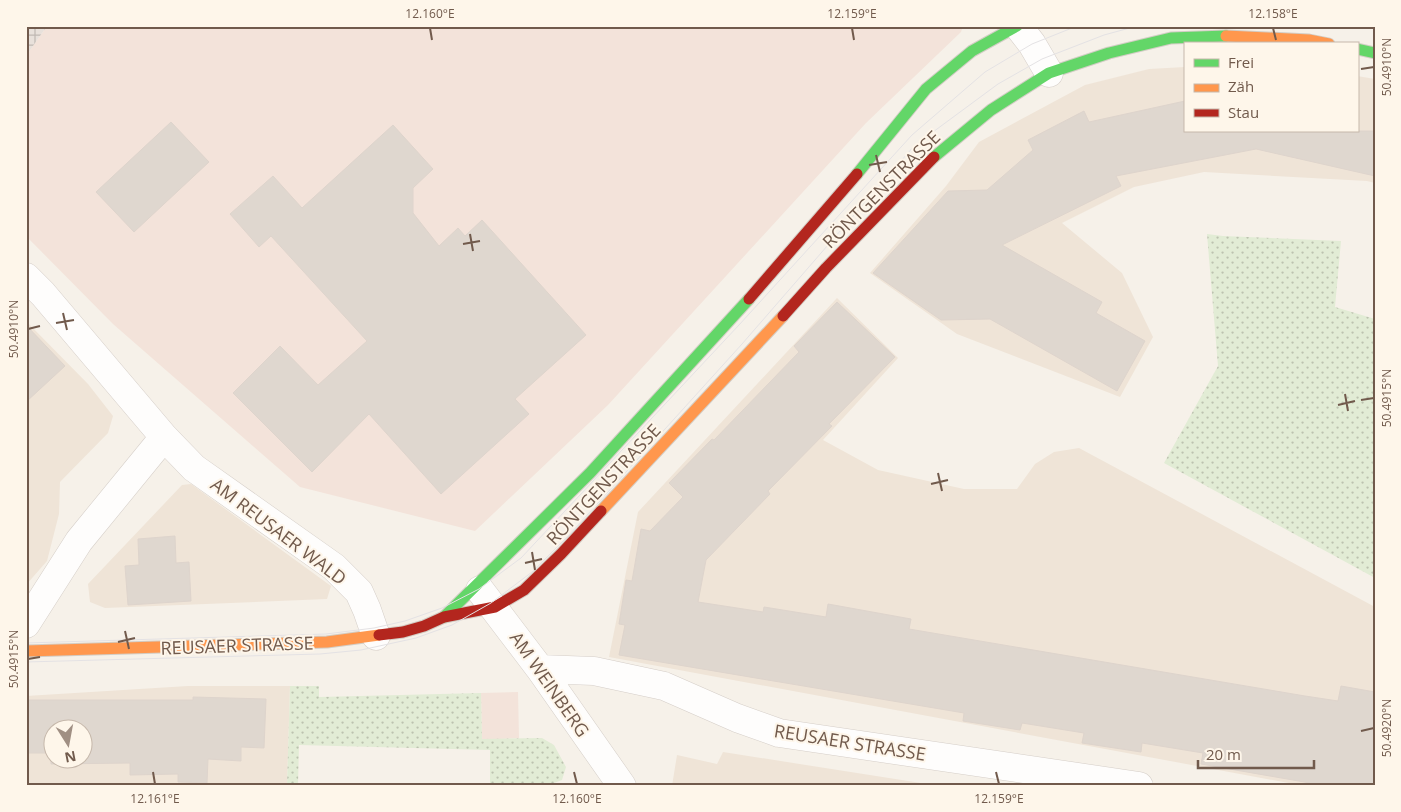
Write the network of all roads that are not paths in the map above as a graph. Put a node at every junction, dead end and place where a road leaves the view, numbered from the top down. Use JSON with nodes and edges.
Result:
{"nodes":[{"id":1,"x":1017,"y":26,"type":"edge"},
{"id":2,"x":1319,"y":42,"type":"edge"},
{"id":3,"x":1358,"y":49,"type":"edge"},
{"id":4,"x":1375,"y":53,"type":"edge"},
{"id":5,"x":1049,"y":73,"type":"junction"},
{"id":6,"x":26,"y":277,"type":"edge"},
{"id":7,"x":164,"y":437,"type":"junction"},
{"id":8,"x":476,"y":585,"type":"junction"},
{"id":9,"x":495,"y":608,"type":"junction"},
{"id":10,"x":444,"y":617,"type":"junction"},
{"id":11,"x":26,"y":624,"type":"edge"},
{"id":12,"x":376,"y":636,"type":"junction"},
{"id":13,"x":26,"y":651,"type":"edge"},
{"id":14,"x":540,"y":669,"type":"junction"},
{"id":15,"x":622,"y":786,"type":"edge"},
{"id":16,"x":1139,"y":786,"type":"edge"}],
"edges":[{"from":1,"to":5,"type":"street"},
{"from":1,"to":8,"type":"street","name":"RÖNTGENSTRASSE"},
{"from":2,"to":5,"type":"street","name":"RÖNTGENSTRASSE"},
{"from":3,"to":4,"type":"street"},
{"from":5,"to":9,"type":"street","name":"RÖNTGENSTRASSE"},
{"from":6,"to":7,"type":"street","name":"AM REUSAER WALD"},
{"from":7,"to":11,"type":"street"},
{"from":7,"to":12,"type":"street","name":"AM REUSAER WALD"},
{"from":8,"to":9,"type":"street","name":"AM WEINBERG"},
{"from":8,"to":10,"type":"street","name":"RÖNTGENSTRASSE"},
{"from":9,"to":10,"type":"street","name":"RÖNTGENSTRASSE"},
{"from":9,"to":14,"type":"street","name":"AM WEINBERG"},
{"from":10,"to":12,"type":"street","name":"REUSAER STRASSE"},
{"from":12,"to":13,"type":"street","name":"REUSAER STRASSE"},
{"from":14,"to":15,"type":"street","name":"AM WEINBERG"},
{"from":14,"to":16,"type":"street","name":"REUSAER STRASSE"}]}
